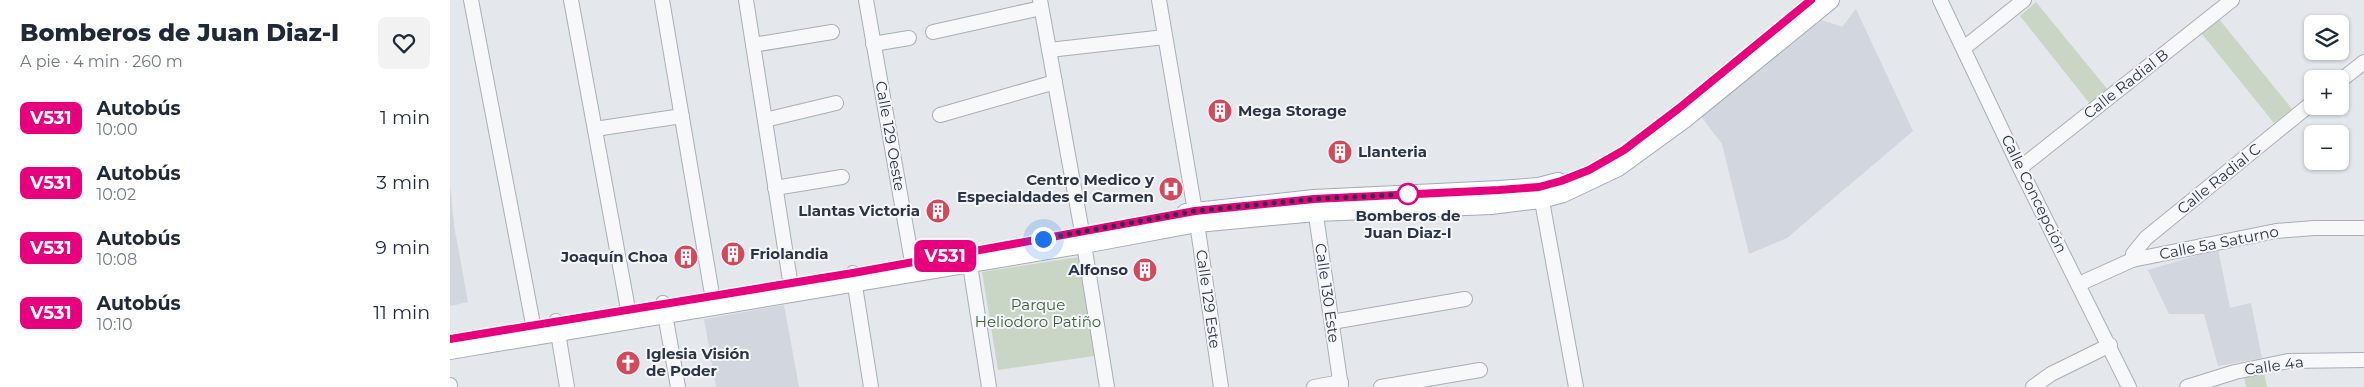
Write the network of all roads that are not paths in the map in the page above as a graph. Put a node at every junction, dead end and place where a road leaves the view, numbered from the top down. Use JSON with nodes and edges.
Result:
{"nodes":[{"id":1,"x":471,"y":0,"type":"edge"},
{"id":2,"x":571,"y":0,"type":"edge"},
{"id":3,"x":662,"y":0,"type":"edge"},
{"id":4,"x":746,"y":0,"type":"edge"},
{"id":5,"x":866,"y":0,"type":"edge"},
{"id":6,"x":1159,"y":0,"type":"edge"},
{"id":7,"x":1810,"y":0,"type":"edge"},
{"id":8,"x":1830,"y":0,"type":"edge"},
{"id":9,"x":1940,"y":0,"type":"edge"},
{"id":10,"x":2024,"y":0,"type":"edge"},
{"id":11,"x":2232,"y":0,"type":"edge"},
{"id":12,"x":1040,"y":4,"type":"edge"},
{"id":13,"x":832,"y":32,"type":"dead end"},
{"id":14,"x":933,"y":32,"type":"dead end"},
{"id":15,"x":1166,"y":37,"type":"junction"},
{"id":16,"x":909,"y":38,"type":"dead end"},
{"id":17,"x":873,"y":44,"type":"junction"},
{"id":18,"x":753,"y":45,"type":"junction"},
{"id":19,"x":1964,"y":48,"type":"junction"},
{"id":20,"x":1049,"y":50,"type":"junction"},
{"id":21,"x":2364,"y":62,"type":"edge"},
{"id":22,"x":2349,"y":74,"type":"edge"},
{"id":23,"x":1055,"y":82,"type":"junction"},
{"id":24,"x":836,"y":103,"type":"dead end"},
{"id":25,"x":2304,"y":110,"type":"edge"},
{"id":26,"x":682,"y":116,"type":"junction"},
{"id":27,"x":940,"y":116,"type":"dead end"},
{"id":28,"x":765,"y":120,"type":"junction"},
{"id":29,"x":595,"y":129,"type":"junction"},
{"id":30,"x":2020,"y":168,"type":"junction"},
{"id":31,"x":842,"y":177,"type":"dead end"},
{"id":32,"x":775,"y":188,"type":"junction"},
{"id":33,"x":1540,"y":193,"type":"junction"},
{"id":34,"x":1315,"y":205,"type":"junction"},
{"id":35,"x":1196,"y":217,"type":"junction"},
{"id":36,"x":2364,"y":228,"type":"edge"},
{"id":37,"x":1083,"y":238,"type":"junction"},
{"id":38,"x":969,"y":258,"type":"junction"},
{"id":39,"x":2132,"y":260,"type":"junction"},
{"id":40,"x":912,"y":267,"type":"junction"},
{"id":41,"x":854,"y":278,"type":"junction"},
{"id":42,"x":2079,"y":284,"type":"junction"},
{"id":43,"x":791,"y":288,"type":"junction"},
{"id":44,"x":1465,"y":299,"type":"dead end"},
{"id":45,"x":713,"y":301,"type":"junction"},
{"id":46,"x":664,"y":309,"type":"junction"},
{"id":47,"x":629,"y":314,"type":"junction"},
{"id":48,"x":1332,"y":322,"type":"junction"},
{"id":49,"x":533,"y":324,"type":"junction"},
{"id":50,"x":557,"y":326,"type":"junction"},
{"id":51,"x":450,"y":339,"type":"edge"},
{"id":52,"x":2110,"y":346,"type":"junction"},
{"id":53,"x":450,"y":350,"type":"edge"},
{"id":54,"x":2364,"y":360,"type":"edge"},
{"id":55,"x":1480,"y":370,"type":"dead end"},
{"id":56,"x":1341,"y":385,"type":"edge"},
{"id":57,"x":567,"y":387,"type":"edge"},
{"id":58,"x":678,"y":387,"type":"edge"},
{"id":59,"x":871,"y":387,"type":"edge"},
{"id":60,"x":989,"y":387,"type":"edge"},
{"id":61,"x":1107,"y":387,"type":"edge"},
{"id":62,"x":1221,"y":387,"type":"edge"},
{"id":63,"x":1314,"y":387,"type":"edge"},
{"id":64,"x":1381,"y":387,"type":"edge"},
{"id":65,"x":1576,"y":387,"type":"edge"},
{"id":66,"x":2033,"y":387,"type":"edge"},
{"id":67,"x":2129,"y":387,"type":"edge"},
{"id":68,"x":2187,"y":387,"type":"edge"}],
"edges":[{"from":1,"to":49,"type":"street"},
{"from":2,"to":29,"type":"street"},
{"from":3,"to":26,"type":"street"},
{"from":4,"to":18,"type":"street"},
{"from":5,"to":17,"type":"street","name":"Calle 129 Oeste"},
{"from":6,"to":15,"type":"street","name":"Calle 129 Este"},
{"from":7,"to":33,"type":"main road"},
{"from":8,"to":33,"type":"main road"},
{"from":9,"to":19,"type":"street","name":"Calle Concepción"},
{"from":10,"to":19,"type":"street"},
{"from":11,"to":30,"type":"street","name":"Calle Radial B"},
{"from":12,"to":14,"type":"street"},
{"from":12,"to":20,"type":"street"},
{"from":13,"to":18,"type":"street"},
{"from":15,"to":20,"type":"street"},
{"from":15,"to":35,"type":"street","name":"Calle 129 Este"},
{"from":16,"to":17,"type":"street"},
{"from":17,"to":40,"type":"street","name":"Calle 129 Oeste"},
{"from":18,"to":28,"type":"street"},
{"from":19,"to":30,"type":"street","name":"Calle Concepción"},
{"from":20,"to":23,"type":"street"},
{"from":21,"to":22,"type":"street"},
{"from":23,"to":27,"type":"street"},
{"from":23,"to":37,"type":"street"},
{"from":24,"to":28,"type":"street"},
{"from":25,"to":39,"type":"street","name":"Calle Radial C"},
{"from":26,"to":29,"type":"street"},
{"from":26,"to":45,"type":"street"},
{"from":28,"to":32,"type":"street"},
{"from":29,"to":47,"type":"street"},
{"from":30,"to":42,"type":"street","name":"Calle Concepción"},
{"from":31,"to":32,"type":"street"},
{"from":32,"to":43,"type":"street"},
{"from":33,"to":34,"type":"main road"},
{"from":33,"to":65,"type":"street"},
{"from":34,"to":35,"type":"main road"},
{"from":34,"to":48,"type":"street","name":"Calle 130 Este"},
{"from":35,"to":37,"type":"main road"},
{"from":35,"to":62,"type":"street","name":"Calle 129 Este"},
{"from":36,"to":39,"type":"street","name":"Calle 5a Saturno"},
{"from":37,"to":38,"type":"main road"},
{"from":37,"to":61,"type":"street"},
{"from":38,"to":40,"type":"main road"},
{"from":38,"to":60,"type":"street"},
{"from":39,"to":42,"type":"street","name":"Calle 5a Saturno"},
{"from":40,"to":41,"type":"main road"},
{"from":41,"to":43,"type":"main road"},
{"from":41,"to":59,"type":"street"},
{"from":42,"to":52,"type":"street","name":"Calle Concepción"},
{"from":43,"to":45,"type":"main road"},
{"from":44,"to":48,"type":"street"},
{"from":45,"to":46,"type":"main road"},
{"from":46,"to":47,"type":"main road"},
{"from":46,"to":58,"type":"street"},
{"from":47,"to":50,"type":"main road"},
{"from":48,"to":56,"type":"street","name":"Calle 130 Este"},
{"from":49,"to":50,"type":"main road"},
{"from":49,"to":51,"type":"main road"},
{"from":50,"to":53,"type":"main road"},
{"from":50,"to":57,"type":"street"},
{"from":52,"to":66,"type":"street"},
{"from":52,"to":67,"type":"street","name":"Calle Concepción"},
{"from":54,"to":68,"type":"street","name":"Calle 4a"},
{"from":55,"to":64,"type":"street"},
{"from":56,"to":63,"type":"street"}]}
